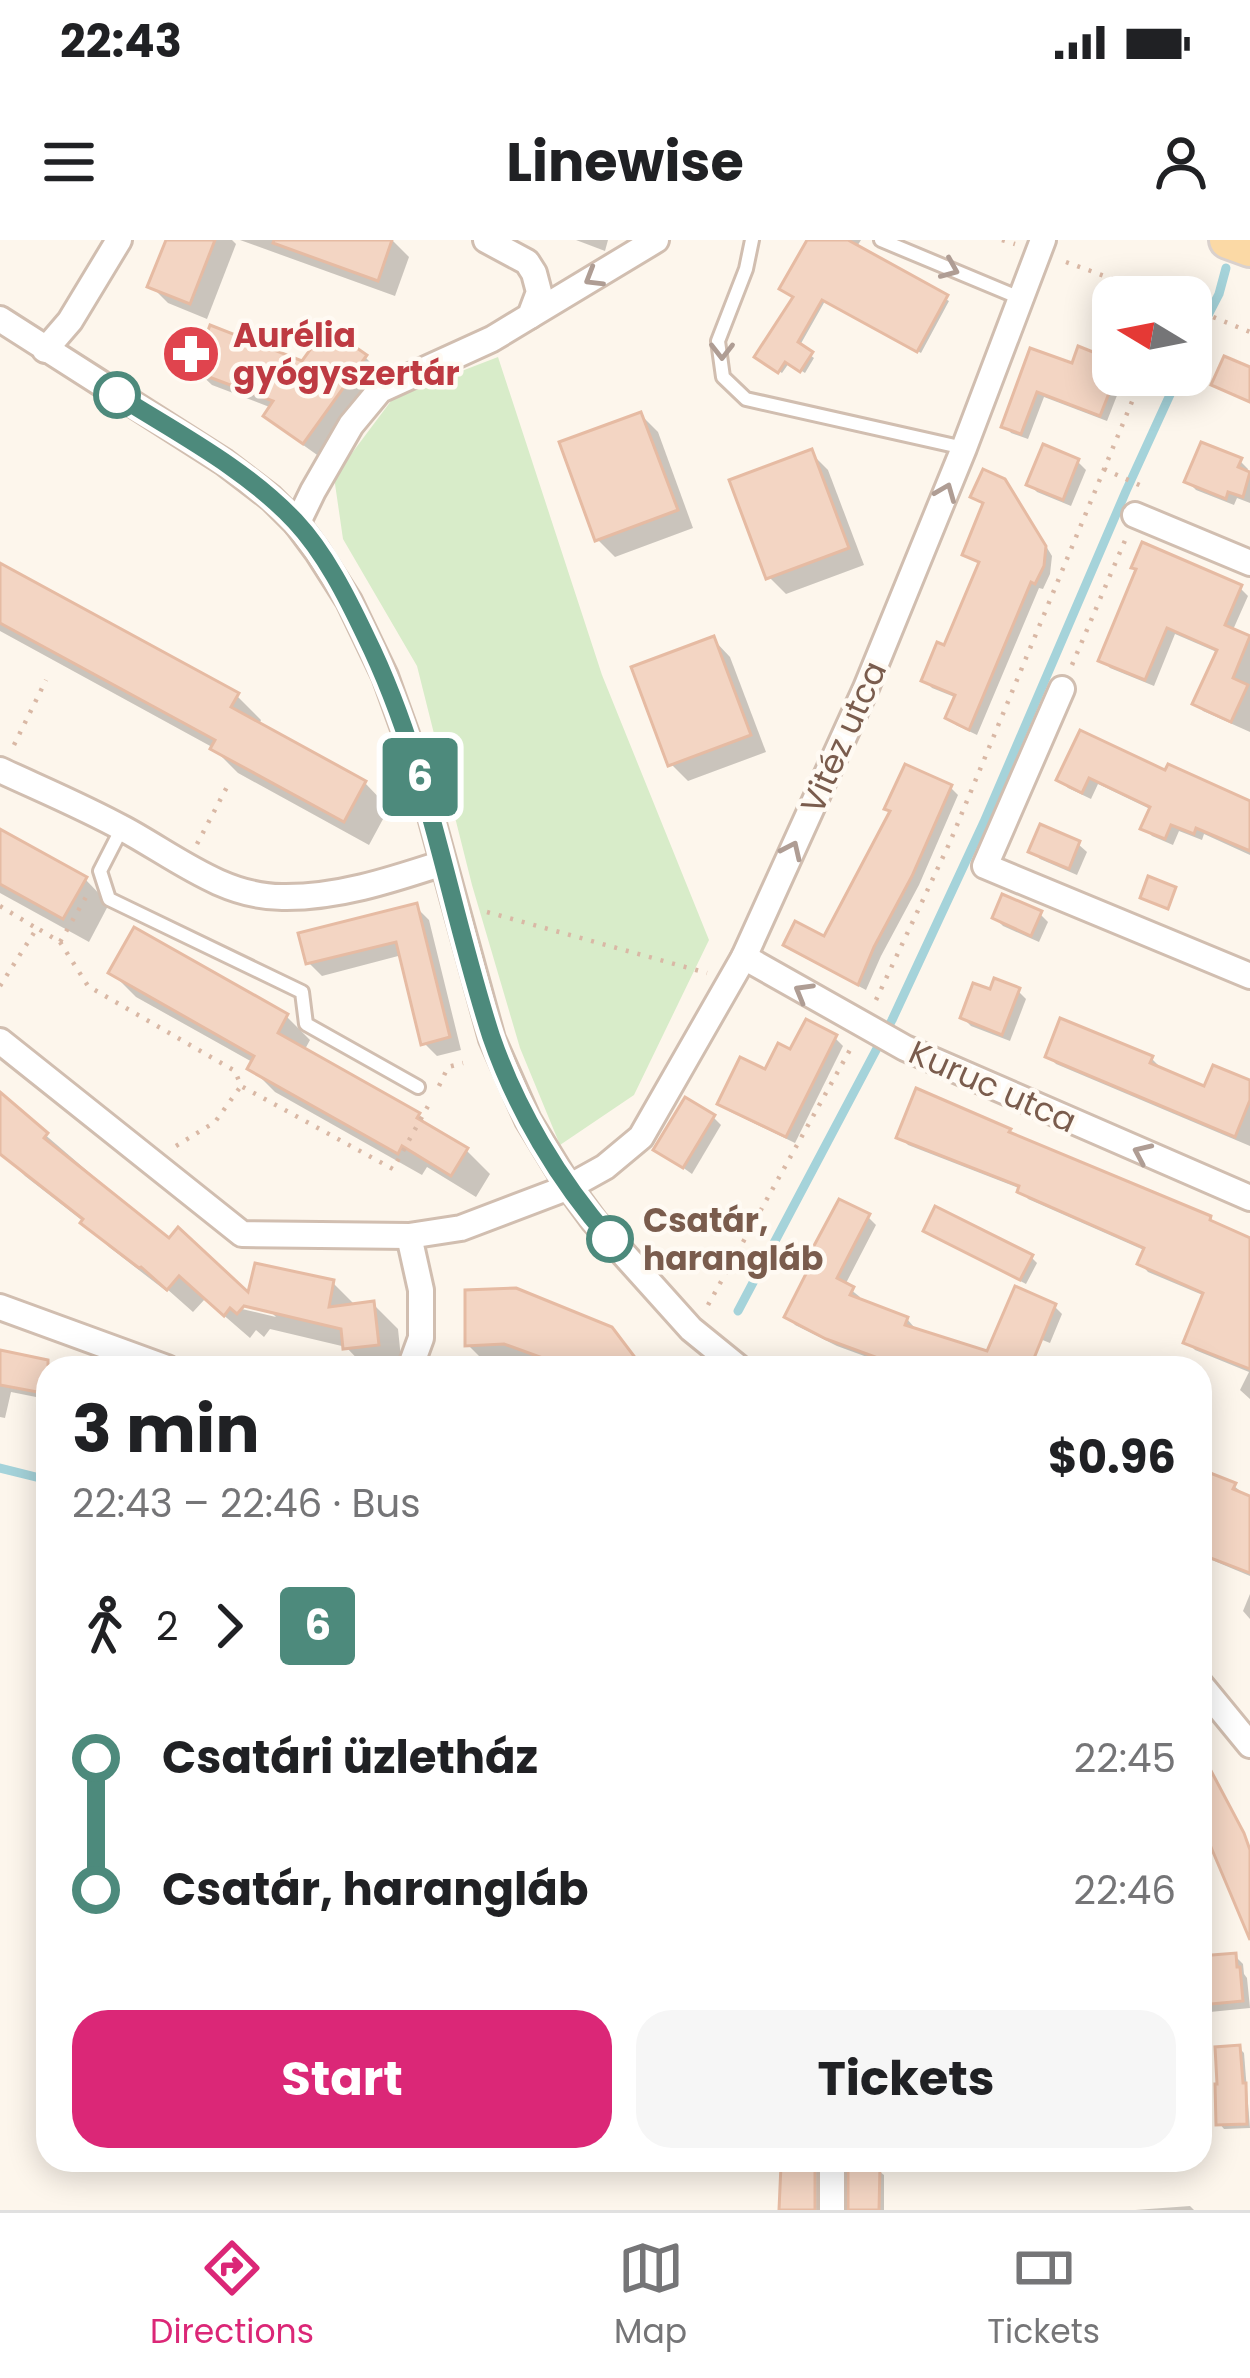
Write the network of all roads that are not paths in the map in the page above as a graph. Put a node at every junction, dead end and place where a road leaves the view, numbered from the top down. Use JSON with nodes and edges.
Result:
{"nodes":[{"id":1,"x":119,"y":240,"type":"edge"},
{"id":2,"x":486,"y":240,"type":"edge"},
{"id":3,"x":656,"y":240,"type":"edge"},
{"id":4,"x":752,"y":240,"type":"edge"},
{"id":5,"x":880,"y":240,"type":"edge"},
{"id":6,"x":1228,"y":240,"type":"edge"},
{"id":7,"x":1041,"y":246,"type":"edge"},
{"id":8,"x":1250,"y":248,"type":"edge"},
{"id":9,"x":1020,"y":298,"type":"junction"},
{"id":10,"x":530,"y":316,"type":"junction"},
{"id":11,"x":0,"y":319,"type":"edge"},
{"id":12,"x":45,"y":350,"type":"junction"},
{"id":13,"x":964,"y":448,"type":"junction"},
{"id":14,"x":1135,"y":515,"type":"road end"},
{"id":15,"x":298,"y":524,"type":"junction"},
{"id":16,"x":1250,"y":563,"type":"edge"},
{"id":17,"x":1062,"y":689,"type":"road end"},
{"id":18,"x":0,"y":770,"type":"edge"},
{"id":19,"x":122,"y":827,"type":"junction"},
{"id":20,"x":443,"y":863,"type":"junction"},
{"id":21,"x":744,"y":957,"type":"junction"},
{"id":22,"x":1250,"y":976,"type":"edge"},
{"id":23,"x":0,"y":1041,"type":"edge"},
{"id":24,"x":418,"y":1087,"type":"dead end"},
{"id":25,"x":569,"y":1187,"type":"junction"},
{"id":26,"x":1250,"y":1198,"type":"edge"},
{"id":27,"x":409,"y":1236,"type":"junction"},
{"id":28,"x":0,"y":1307,"type":"edge"},
{"id":29,"x":134,"y":1356,"type":"edge"},
{"id":30,"x":414,"y":1356,"type":"edge"},
{"id":31,"x":725,"y":1356,"type":"edge"},
{"id":32,"x":1212,"y":1699,"type":"edge"},
{"id":33,"x":1250,"y":1745,"type":"edge"},
{"id":34,"x":832,"y":2172,"type":"edge"},
{"id":35,"x":832,"y":2210,"type":"edge"}],
"edges":[{"from":1,"to":12,"type":"street"},
{"from":2,"to":10,"type":"street"},
{"from":3,"to":10,"type":"street","one_way":true},
{"from":4,"to":13,"type":"lane","one_way":true},
{"from":5,"to":9,"type":"lane","one_way":true},
{"from":6,"to":8,"type":"main road"},
{"from":7,"to":9,"type":"street","name":"Vitéz utca"},
{"from":9,"to":13,"type":"street","name":"Vitéz utca"},
{"from":10,"to":15,"type":"street"},
{"from":11,"to":12,"type":"street"},
{"from":12,"to":15,"type":"street"},
{"from":21,"to":13,"type":"street","name":"Vitéz utca","one_way":true},
{"from":14,"to":16,"type":"street"},
{"from":15,"to":20,"type":"street"},
{"from":17,"to":22,"type":"street"},
{"from":18,"to":19,"type":"street"},
{"from":19,"to":20,"type":"street"},
{"from":19,"to":24,"type":"lane"},
{"from":20,"to":25,"type":"street"},
{"from":21,"to":25,"type":"street","name":"Vitéz utca"},
{"from":26,"to":21,"type":"street","name":"Kuruc utca","one_way":true},
{"from":23,"to":27,"type":"street","name":"Vitéz utca"},
{"from":25,"to":27,"type":"street","name":"Vitéz utca"},
{"from":25,"to":31,"type":"street"},
{"from":27,"to":30,"type":"street"},
{"from":28,"to":29,"type":"street"},
{"from":32,"to":33,"type":"street"},
{"from":34,"to":35,"type":"street"}]}
